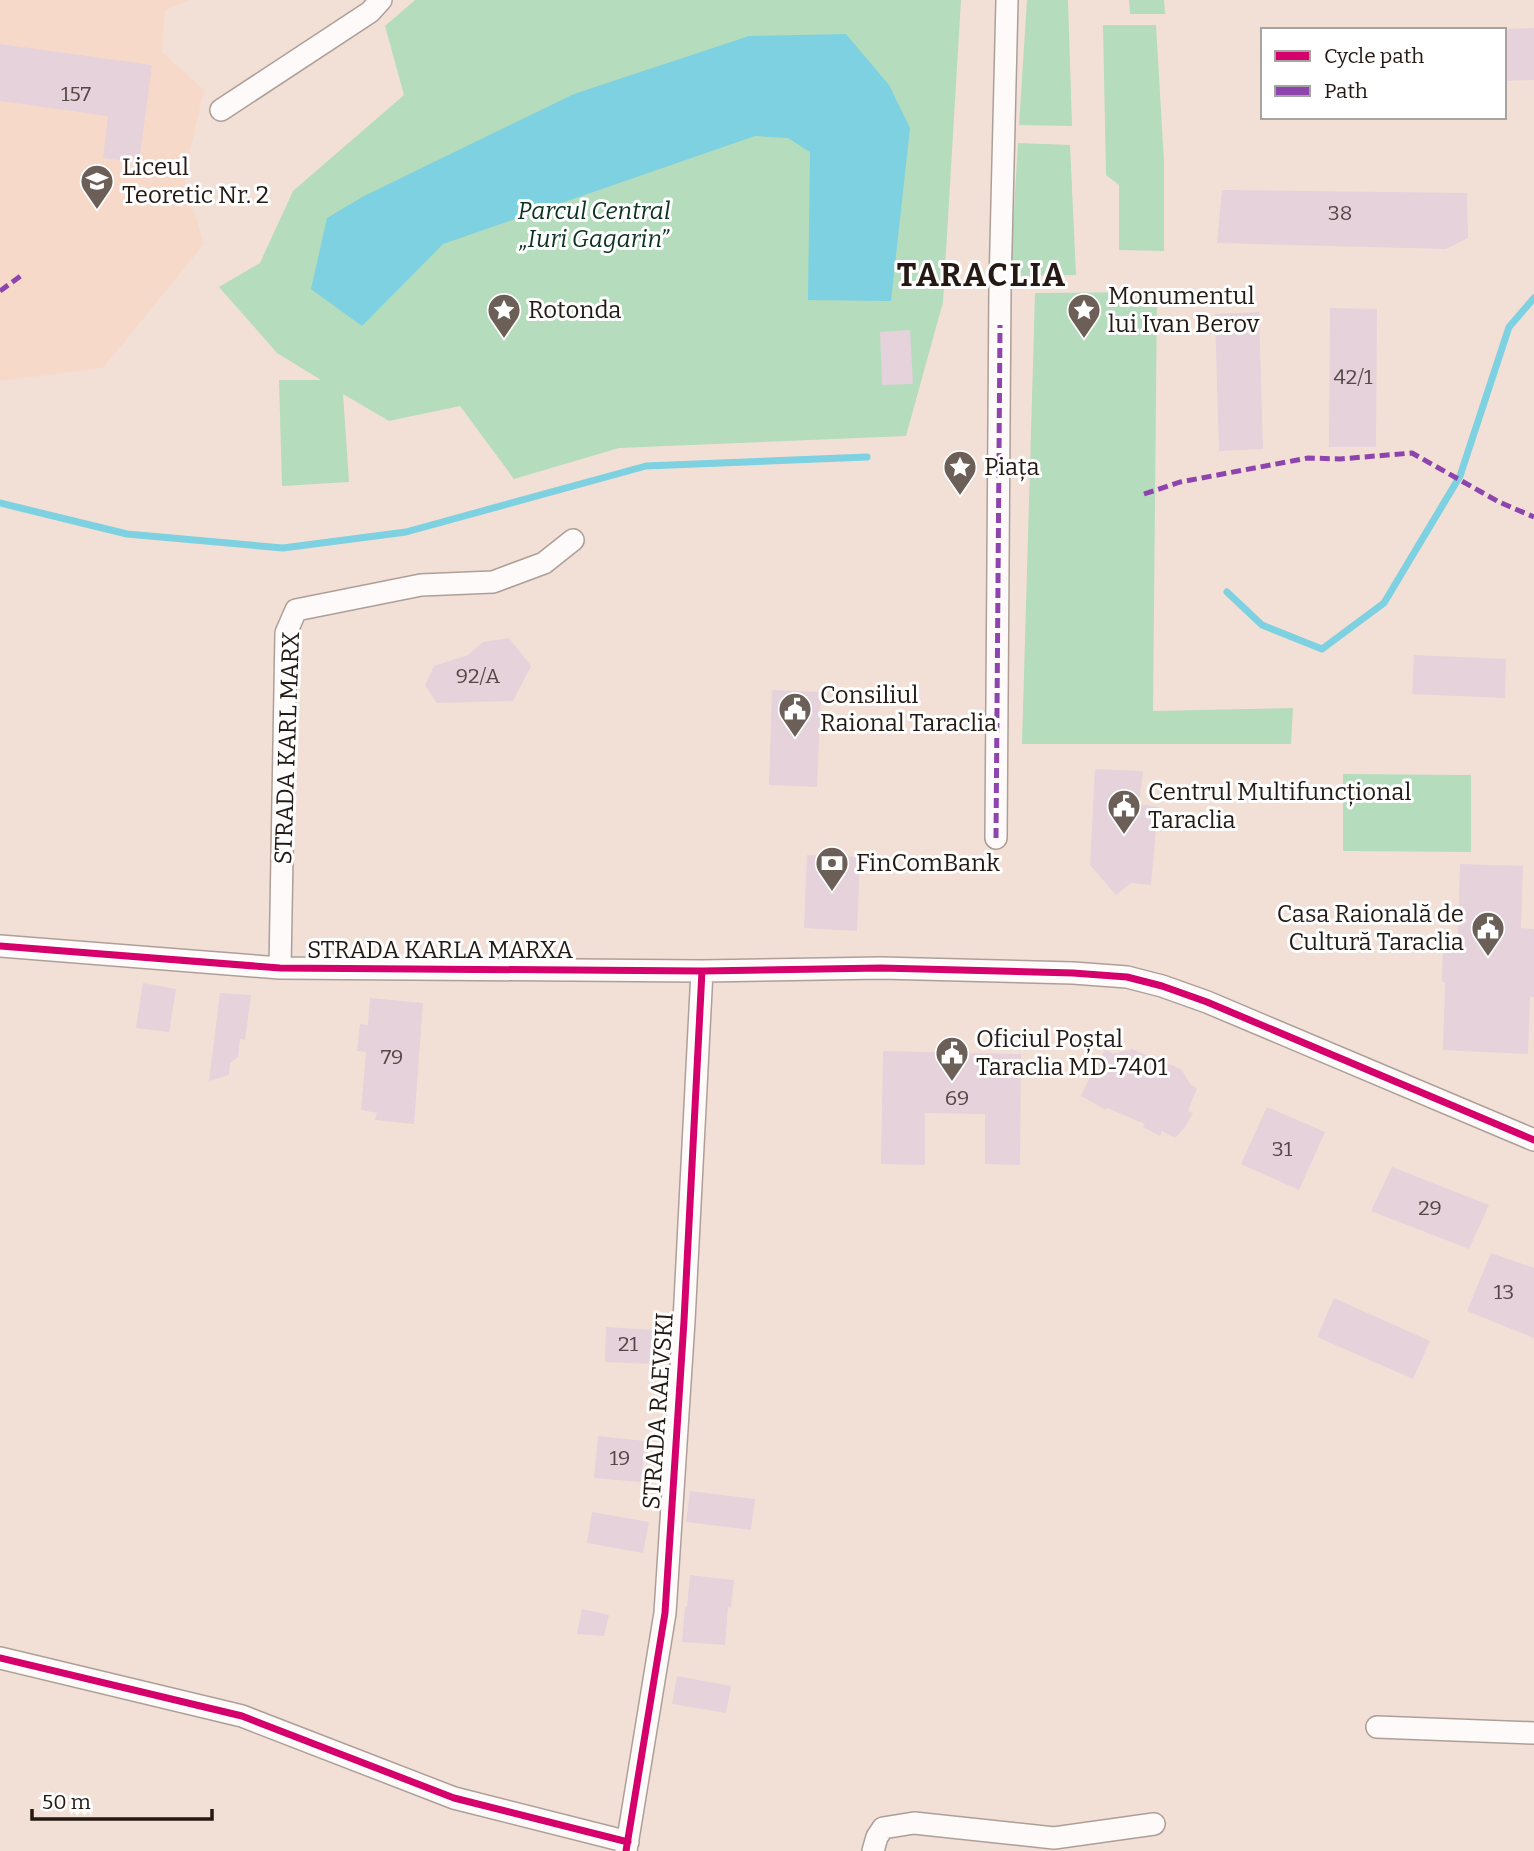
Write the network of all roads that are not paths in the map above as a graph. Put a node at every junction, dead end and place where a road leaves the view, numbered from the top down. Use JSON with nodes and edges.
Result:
{"nodes":[{"id":1,"x":382,"y":0,"type":"edge"},
{"id":2,"x":1007,"y":0,"type":"edge"},
{"id":3,"x":220,"y":110,"type":"dead end"},
{"id":4,"x":573,"y":540,"type":"dead end"},
{"id":5,"x":996,"y":838,"type":"dead end"},
{"id":6,"x":0,"y":946,"type":"edge"},
{"id":7,"x":280,"y":968,"type":"junction"},
{"id":8,"x":702,"y":971,"type":"junction"},
{"id":9,"x":1534,"y":1139,"type":"edge"},
{"id":10,"x":0,"y":1658,"type":"edge"},
{"id":11,"x":1377,"y":1727,"type":"dead end"},
{"id":12,"x":1534,"y":1733,"type":"edge"},
{"id":13,"x":1154,"y":1824,"type":"dead end"},
{"id":14,"x":1056,"y":1844,"type":"edge"},
{"id":15,"x":627,"y":1847,"type":"edge"},
{"id":16,"x":873,"y":1851,"type":"edge"}],
"edges":[{"from":1,"to":3,"type":"street"},
{"from":2,"to":5,"type":"street"},
{"from":4,"to":7,"type":"street","name":"STRADA KARL MARX"},
{"from":6,"to":7,"type":"street","name":"STRADA KARLA MARXA"},
{"from":7,"to":8,"type":"street","name":"STRADA KARLA MARXA"},
{"from":8,"to":9,"type":"street","name":"STRADA KARLA MARXA"},
{"from":8,"to":15,"type":"street","name":"STRADA RAEVSKI"},
{"from":10,"to":15,"type":"street"},
{"from":11,"to":12,"type":"street"},
{"from":13,"to":14,"type":"street"},
{"from":14,"to":16,"type":"street"}]}
